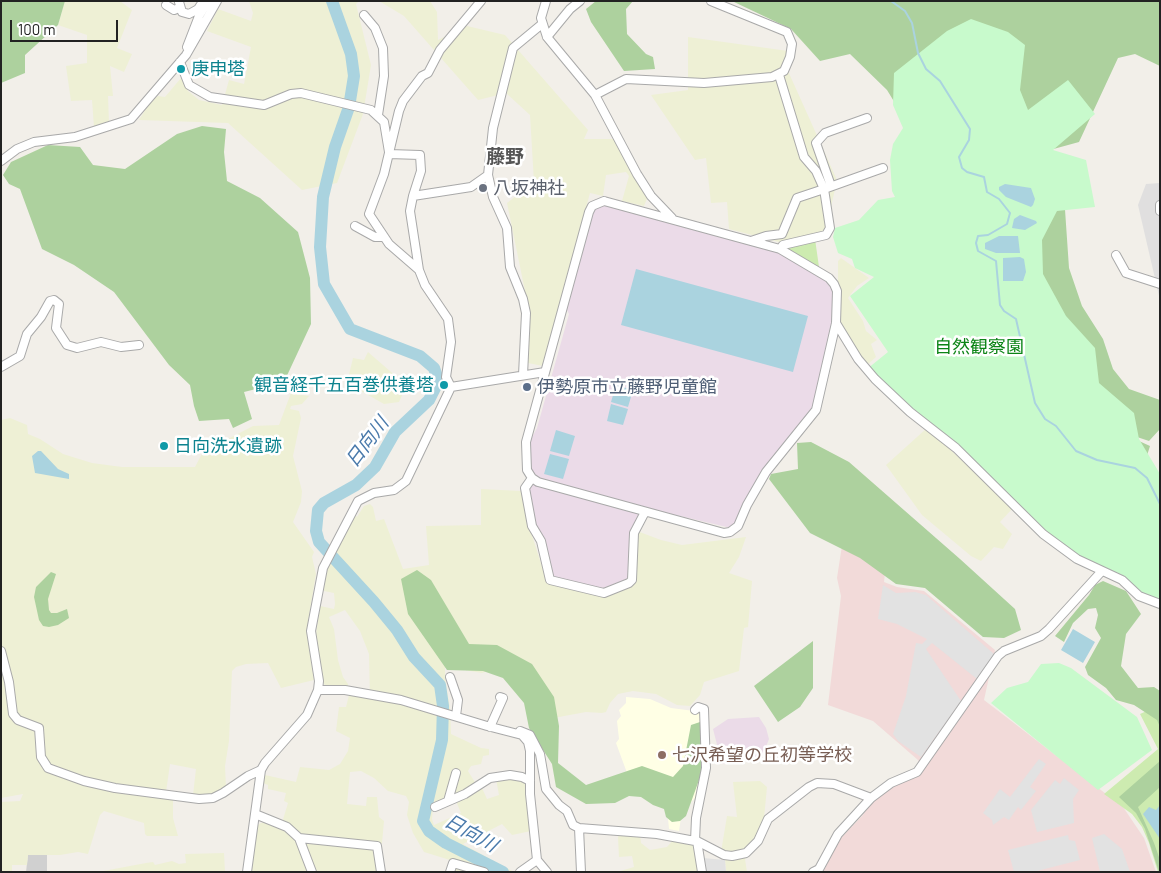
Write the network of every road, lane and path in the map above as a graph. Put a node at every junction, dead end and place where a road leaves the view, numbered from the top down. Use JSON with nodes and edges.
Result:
{"nodes":[{"id":1,"x":203,"y":1,"type":"edge"},
{"id":2,"x":208,"y":1,"type":"edge"},
{"id":3,"x":217,"y":1,"type":"edge"},
{"id":4,"x":480,"y":1,"type":"edge"},
{"id":5,"x":546,"y":1,"type":"edge"},
{"id":6,"x":580,"y":1,"type":"edge"},
{"id":7,"x":712,"y":1,"type":"edge"},
{"id":8,"x":166,"y":5,"type":"dead end"},
{"id":9,"x":364,"y":15,"type":"dead end"},
{"id":10,"x":542,"y":24,"type":"junction"},
{"id":11,"x":547,"y":37,"type":"junction"},
{"id":12,"x":186,"y":55,"type":"junction"},
{"id":13,"x":180,"y":62,"type":"junction"},
{"id":14,"x":779,"y":75,"type":"junction"},
{"id":15,"x":595,"y":95,"type":"junction"},
{"id":16,"x":378,"y":114,"type":"junction"},
{"id":17,"x":867,"y":118,"type":"dead end"},
{"id":18,"x":389,"y":153,"type":"junction"},
{"id":19,"x":1,"y":160,"type":"edge"},
{"id":20,"x":882,"y":168,"type":"dead end"},
{"id":21,"x":488,"y":175,"type":"junction"},
{"id":22,"x":799,"y":188,"type":"dead end"},
{"id":23,"x":826,"y":188,"type":"junction"},
{"id":24,"x":413,"y":196,"type":"junction"},
{"id":25,"x":801,"y":197,"type":"junction"},
{"id":26,"x":1160,"y":205,"type":"edge"},
{"id":27,"x":1160,"y":211,"type":"edge"},
{"id":28,"x":674,"y":219,"type":"junction"},
{"id":29,"x":355,"y":226,"type":"dead end"},
{"id":30,"x":384,"y":237,"type":"junction"},
{"id":31,"x":751,"y":241,"type":"junction"},
{"id":32,"x":780,"y":249,"type":"junction"},
{"id":33,"x":1116,"y":255,"type":"dead end"},
{"id":34,"x":419,"y":270,"type":"junction"},
{"id":35,"x":1160,"y":284,"type":"edge"},
{"id":36,"x":836,"y":323,"type":"junction"},
{"id":37,"x":140,"y":344,"type":"dead end"},
{"id":38,"x":1,"y":367,"type":"edge"},
{"id":39,"x":545,"y":372,"type":"junction"},
{"id":40,"x":523,"y":375,"type":"junction"},
{"id":41,"x":451,"y":387,"type":"junction"},
{"id":42,"x":532,"y":478,"type":"junction"},
{"id":43,"x":645,"y":512,"type":"junction"},
{"id":44,"x":1101,"y":572,"type":"junction"},
{"id":45,"x":1160,"y":604,"type":"edge"},
{"id":46,"x":1,"y":651,"type":"edge"},
{"id":47,"x":450,"y":677,"type":"dead end"},
{"id":48,"x":318,"y":690,"type":"junction"},
{"id":49,"x":500,"y":697,"type":"dead end"},
{"id":50,"x":695,"y":710,"type":"dead end"},
{"id":51,"x":452,"y":715,"type":"junction"},
{"id":52,"x":490,"y":727,"type":"junction"},
{"id":53,"x":516,"y":732,"type":"junction"},
{"id":54,"x":261,"y":770,"type":"junction"},
{"id":55,"x":456,"y":772,"type":"dead end"},
{"id":56,"x":530,"y":781,"type":"junction"},
{"id":57,"x":871,"y":798,"type":"junction"},
{"id":58,"x":448,"y":801,"type":"junction"},
{"id":59,"x":435,"y":807,"type":"dead end"},
{"id":60,"x":255,"y":814,"type":"junction"},
{"id":61,"x":578,"y":828,"type":"junction"},
{"id":62,"x":299,"y":838,"type":"junction"},
{"id":63,"x":696,"y":841,"type":"junction"},
{"id":64,"x":386,"y":844,"type":"dead end"},
{"id":65,"x":377,"y":846,"type":"junction"},
{"id":66,"x":537,"y":860,"type":"junction"},
{"id":67,"x":473,"y":870,"type":"edge"},
{"id":68,"x":521,"y":871,"type":"edge"},
{"id":69,"x":247,"y":872,"type":"edge"},
{"id":70,"x":312,"y":872,"type":"edge"},
{"id":71,"x":381,"y":872,"type":"edge"},
{"id":72,"x":450,"y":872,"type":"edge"},
{"id":73,"x":484,"y":872,"type":"edge"},
{"id":74,"x":547,"y":872,"type":"edge"},
{"id":75,"x":581,"y":872,"type":"edge"},
{"id":76,"x":702,"y":872,"type":"edge"},
{"id":77,"x":813,"y":872,"type":"edge"}],
"edges":[{"from":1,"to":8,"type":"street"},
{"from":2,"to":12,"type":"street"},
{"from":3,"to":12,"type":"street"},
{"from":4,"to":18,"type":"street"},
{"from":5,"to":10,"type":"street"},
{"from":6,"to":11,"type":"street"},
{"from":7,"to":14,"type":"street"},
{"from":9,"to":16,"type":"street"},
{"from":10,"to":11,"type":"street"},
{"from":10,"to":21,"type":"street"},
{"from":11,"to":15,"type":"street"},
{"from":12,"to":13,"type":"street"},
{"from":13,"to":16,"type":"street"},
{"from":13,"to":19,"type":"street"},
{"from":14,"to":15,"type":"street"},
{"from":14,"to":32,"type":"street"},
{"from":15,"to":28,"type":"street"},
{"from":16,"to":18,"type":"street"},
{"from":17,"to":23,"type":"street"},
{"from":18,"to":24,"type":"street"},
{"from":18,"to":30,"type":"street"},
{"from":20,"to":23,"type":"street"},
{"from":21,"to":24,"type":"street"},
{"from":21,"to":40,"type":"street"},
{"from":22,"to":25,"type":"street"},
{"from":23,"to":25,"type":"street"},
{"from":24,"to":34,"type":"street"},
{"from":25,"to":31,"type":"street"},
{"from":26,"to":27,"type":"street"},
{"from":28,"to":31,"type":"street"},
{"from":28,"to":39,"type":"street"},
{"from":29,"to":30,"type":"street"},
{"from":30,"to":34,"type":"street"},
{"from":31,"to":32,"type":"street"},
{"from":32,"to":36,"type":"street"},
{"from":33,"to":35,"type":"street"},
{"from":34,"to":41,"type":"street"},
{"from":36,"to":43,"type":"street"},
{"from":36,"to":44,"type":"street"},
{"from":37,"to":38,"type":"street"},
{"from":39,"to":40,"type":"street"},
{"from":39,"to":42,"type":"street"},
{"from":40,"to":41,"type":"street"},
{"from":41,"to":48,"type":"street"},
{"from":42,"to":43,"type":"street"},
{"from":42,"to":43,"type":"street"},
{"from":44,"to":45,"type":"street"},
{"from":44,"to":57,"type":"street"},
{"from":46,"to":54,"type":"street"},
{"from":47,"to":51,"type":"street"},
{"from":48,"to":51,"type":"street"},
{"from":48,"to":54,"type":"street"},
{"from":49,"to":52,"type":"street"},
{"from":50,"to":63,"type":"street"},
{"from":51,"to":52,"type":"street"},
{"from":52,"to":53,"type":"street"},
{"from":53,"to":56,"type":"street"},
{"from":53,"to":61,"type":"street"},
{"from":54,"to":60,"type":"street"},
{"from":55,"to":58,"type":"street"},
{"from":56,"to":58,"type":"street"},
{"from":56,"to":66,"type":"street"},
{"from":57,"to":63,"type":"street"},
{"from":57,"to":77,"type":"street"},
{"from":58,"to":59,"type":"street"},
{"from":60,"to":62,"type":"street"},
{"from":60,"to":69,"type":"street"},
{"from":61,"to":63,"type":"street"},
{"from":61,"to":75,"type":"street"},
{"from":62,"to":65,"type":"street"},
{"from":62,"to":70,"type":"street"},
{"from":63,"to":76,"type":"street"},
{"from":64,"to":65,"type":"street"},
{"from":65,"to":71,"type":"street"},
{"from":66,"to":68,"type":"street"},
{"from":66,"to":74,"type":"street"},
{"from":67,"to":72,"type":"street"},
{"from":67,"to":73,"type":"street"}]}
